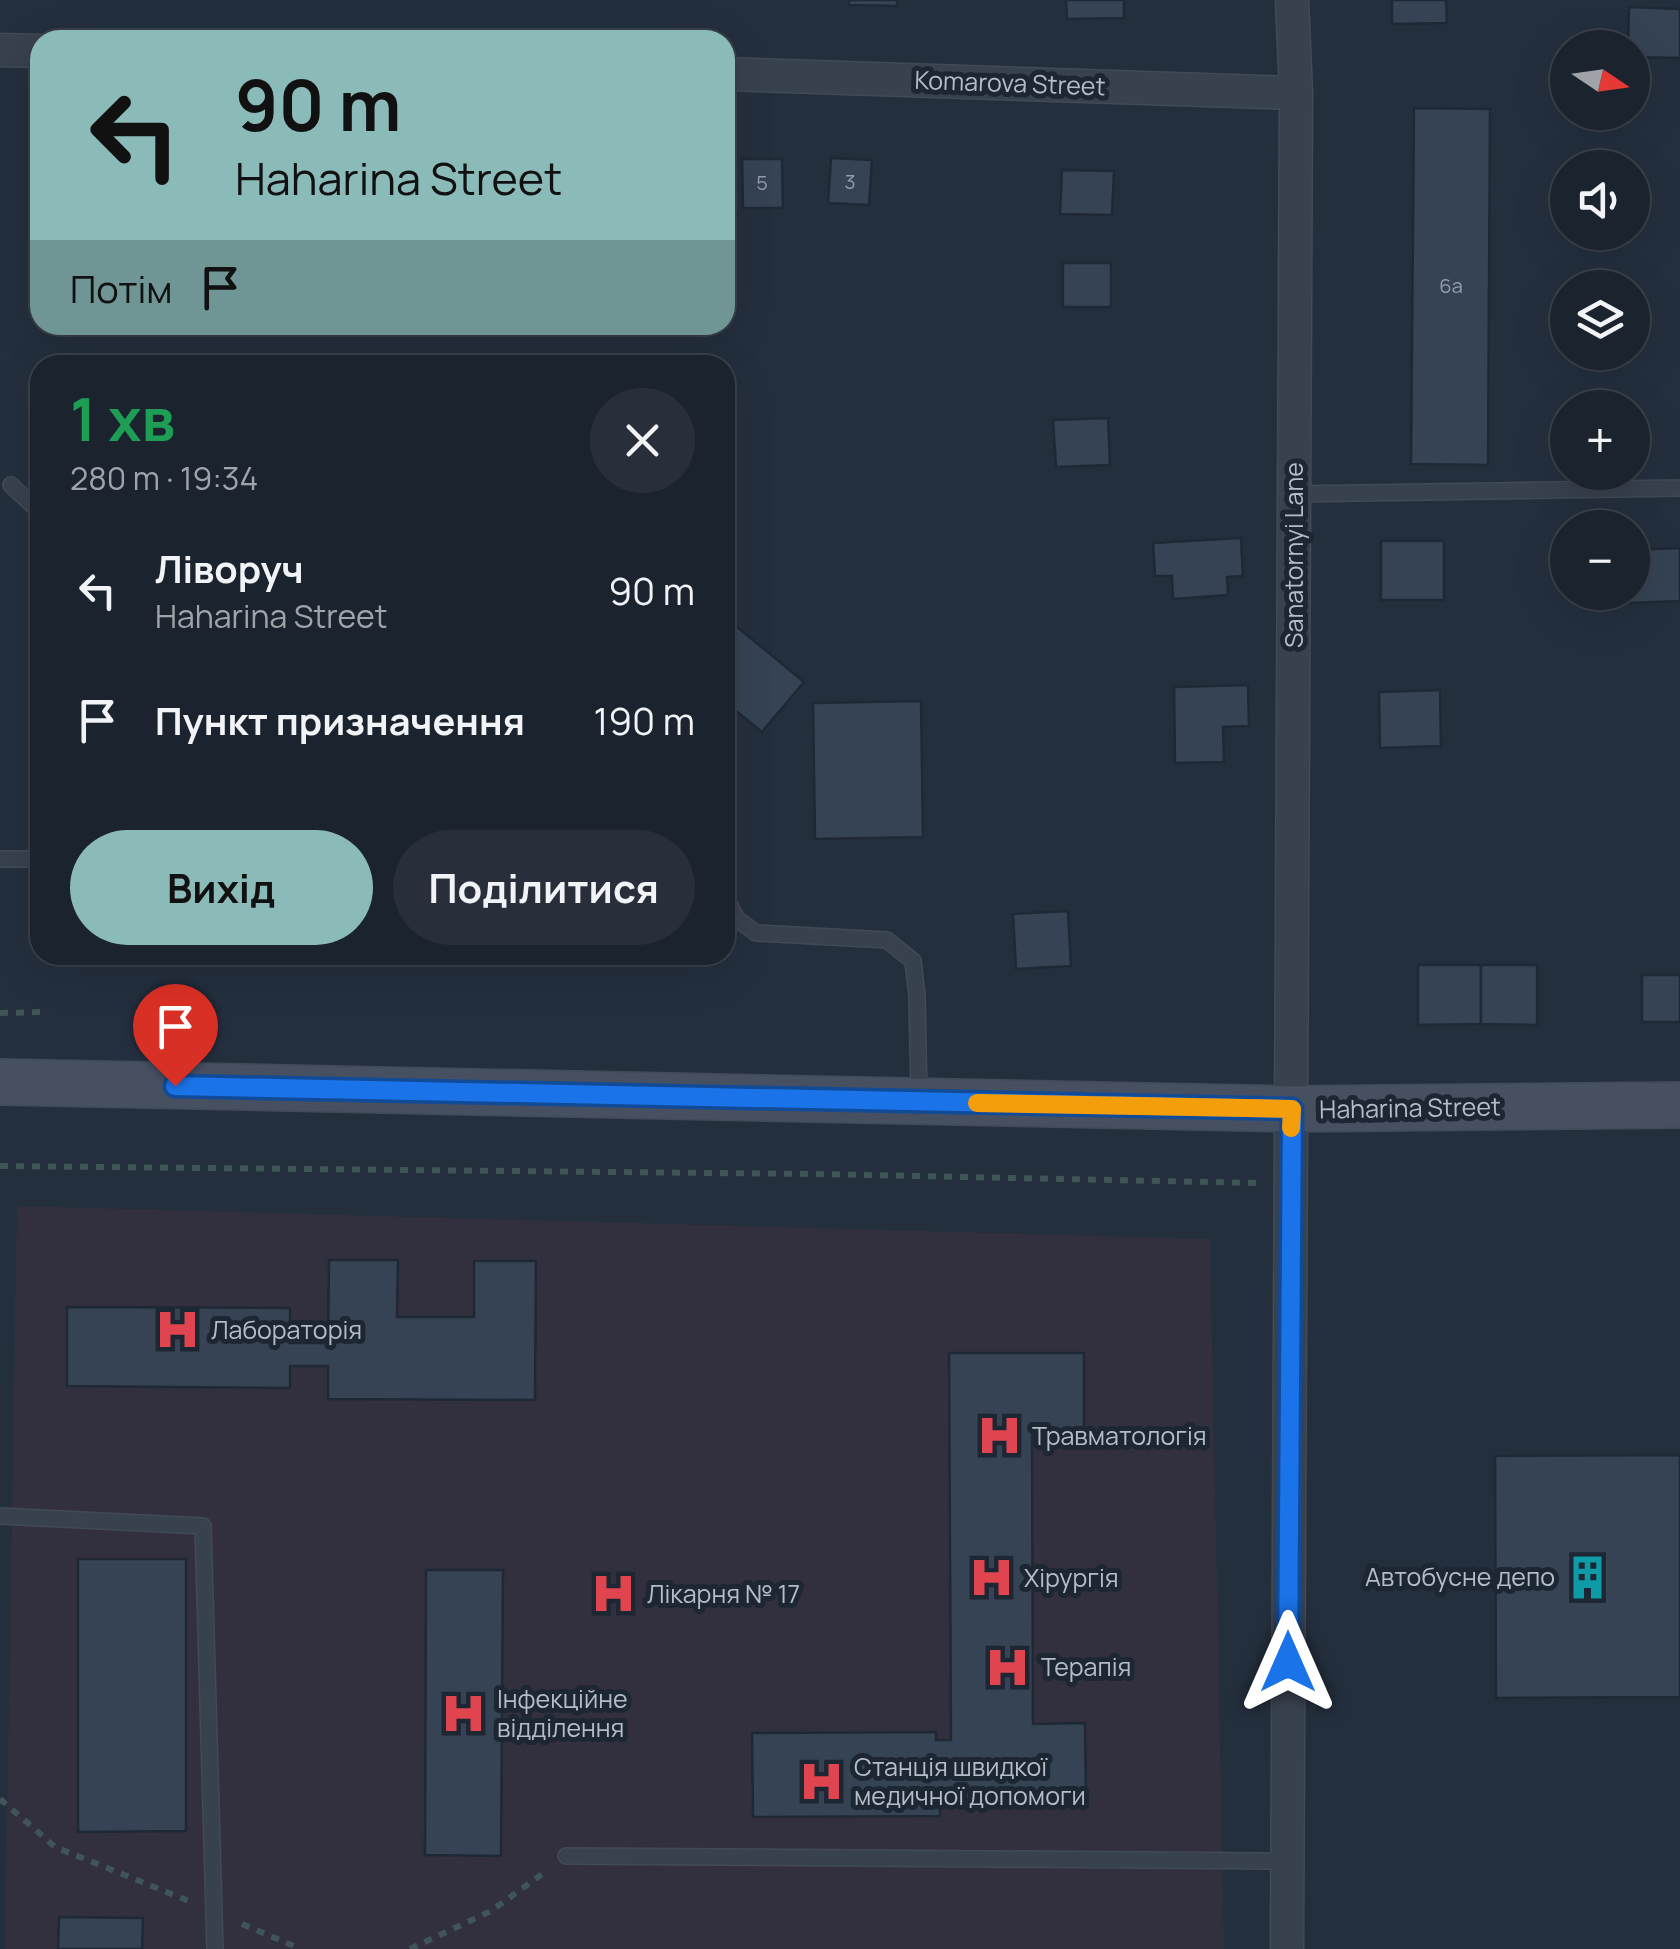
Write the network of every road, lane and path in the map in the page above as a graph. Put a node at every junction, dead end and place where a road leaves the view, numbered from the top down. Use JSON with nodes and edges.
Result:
{"nodes":[{"id":1,"x":1292,"y":0,"type":"edge"},
{"id":2,"x":0,"y":50,"type":"edge"},
{"id":3,"x":30,"y":51,"type":"edge"},
{"id":4,"x":735,"y":74,"type":"edge"},
{"id":5,"x":1296,"y":93,"type":"junction"},
{"id":6,"x":11,"y":485,"type":"dead end"},
{"id":7,"x":1680,"y":488,"type":"edge"},
{"id":8,"x":1294,"y":494,"type":"junction"},
{"id":9,"x":30,"y":503,"type":"edge"},
{"id":10,"x":0,"y":859,"type":"edge"},
{"id":11,"x":30,"y":859,"type":"edge"},
{"id":12,"x":735,"y":915,"type":"edge"},
{"id":13,"x":0,"y":1012,"type":"edge"},
{"id":14,"x":43,"y":1012,"type":"dead end"},
{"id":15,"x":0,"y":1082,"type":"edge"},
{"id":16,"x":919,"y":1102,"type":"junction"},
{"id":17,"x":1680,"y":1104,"type":"edge"},
{"id":18,"x":1292,"y":1109,"type":"junction"},
{"id":19,"x":0,"y":1166,"type":"edge"},
{"id":20,"x":1291,"y":1184,"type":"junction"},
{"id":21,"x":0,"y":1516,"type":"edge"},
{"id":22,"x":0,"y":1799,"type":"edge"},
{"id":23,"x":566,"y":1856,"type":"joint"},
{"id":24,"x":1288,"y":1861,"type":"junction"},
{"id":25,"x":214,"y":1911,"type":"junction"},
{"id":26,"x":214,"y":1949,"type":"edge"},
{"id":27,"x":301,"y":1949,"type":"edge"},
{"id":28,"x":410,"y":1949,"type":"edge"},
{"id":29,"x":1287,"y":1949,"type":"edge"}],
"edges":[{"from":1,"to":5,"type":"street","name":"Sanatornyi Lane"},
{"from":2,"to":3,"type":"street"},
{"from":4,"to":5,"type":"street","name":"Komarova Street"},
{"from":5,"to":8,"type":"street","name":"Sanatornyi Lane"},
{"from":6,"to":9,"type":"lane"},
{"from":7,"to":8,"type":"lane"},
{"from":8,"to":18,"type":"street","name":"Sanatornyi Lane"},
{"from":10,"to":11,"type":"lane"},
{"from":12,"to":16,"type":"lane"},
{"from":13,"to":14,"type":"path"},
{"from":15,"to":16,"type":"main road","name":"Haharina Street"},
{"from":16,"to":18,"type":"main road","name":"Haharina Street"},
{"from":17,"to":18,"type":"main road","name":"Haharina Street"},
{"from":18,"to":20,"type":"street","name":"Sanatornyi Lane"},
{"from":19,"to":20,"type":"path"},
{"from":20,"to":24,"type":"street","name":"Sanatornyi Lane"},
{"from":21,"to":25,"type":"lane"},
{"from":22,"to":25,"type":"path"},
{"from":23,"to":24,"type":"lane"},
{"from":23,"to":28,"type":"path"},
{"from":24,"to":29,"type":"street","name":"Sanatornyi Lane"},
{"from":25,"to":26,"type":"lane"},
{"from":25,"to":27,"type":"path"}]}
